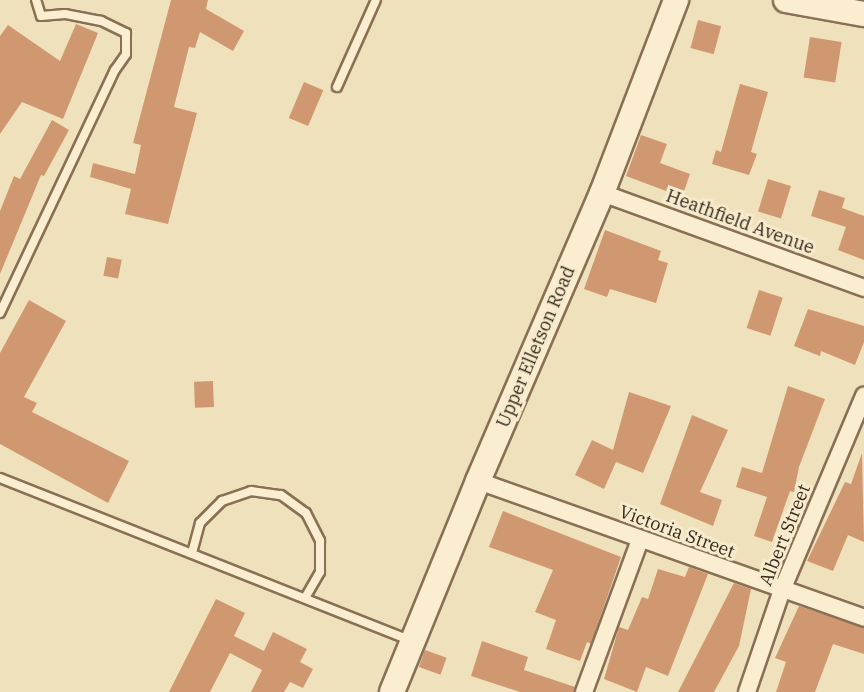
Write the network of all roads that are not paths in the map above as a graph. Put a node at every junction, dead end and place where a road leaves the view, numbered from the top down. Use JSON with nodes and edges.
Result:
{"nodes":[{"id":1,"x":36,"y":0,"type":"edge"},
{"id":2,"x":376,"y":0,"type":"edge"},
{"id":3,"x":676,"y":0,"type":"edge"},
{"id":4,"x":786,"y":0,"type":"edge"},
{"id":5,"x":826,"y":4,"type":"edge"},
{"id":6,"x":864,"y":14,"type":"edge"},
{"id":7,"x":338,"y":87,"type":"dead end"},
{"id":8,"x":602,"y":193,"type":"junction"},
{"id":9,"x":864,"y":288,"type":"edge"},
{"id":10,"x":0,"y":313,"type":"edge"},
{"id":11,"x":864,"y":396,"type":"edge"},
{"id":12,"x":0,"y":478,"type":"edge"},
{"id":13,"x":478,"y":481,"type":"junction"},
{"id":14,"x":640,"y":540,"type":"junction"},
{"id":15,"x":192,"y":553,"type":"junction"},
{"id":16,"x":782,"y":590,"type":"junction"},
{"id":17,"x":305,"y":598,"type":"junction"},
{"id":18,"x":864,"y":618,"type":"edge"},
{"id":19,"x":412,"y":641,"type":"junction"},
{"id":20,"x":392,"y":692,"type":"edge"},
{"id":21,"x":584,"y":692,"type":"edge"},
{"id":22,"x":747,"y":692,"type":"edge"}],
"edges":[{"from":1,"to":10,"type":"lane"},
{"from":2,"to":7,"type":"lane"},
{"from":3,"to":8,"type":"street","name":"Upper Elletson Road"},
{"from":4,"to":5,"type":"street"},
{"from":5,"to":6,"type":"street"},
{"from":8,"to":9,"type":"street","name":"Heathfield Avenue"},
{"from":8,"to":13,"type":"street","name":"Upper Elletson Road"},
{"from":11,"to":16,"type":"street","name":"Albert Street"},
{"from":12,"to":15,"type":"lane"},
{"from":13,"to":14,"type":"street","name":"Victoria Street"},
{"from":13,"to":19,"type":"street","name":"Upper Elletson Road"},
{"from":14,"to":16,"type":"street","name":"Victoria Street"},
{"from":14,"to":21,"type":"street"},
{"from":15,"to":17,"type":"lane"},
{"from":15,"to":17,"type":"lane"},
{"from":16,"to":18,"type":"street","name":"Victoria Street"},
{"from":16,"to":22,"type":"street","name":"Albert Street"},
{"from":17,"to":19,"type":"lane"},
{"from":19,"to":20,"type":"street","name":"Upper Elletson Road"}]}
